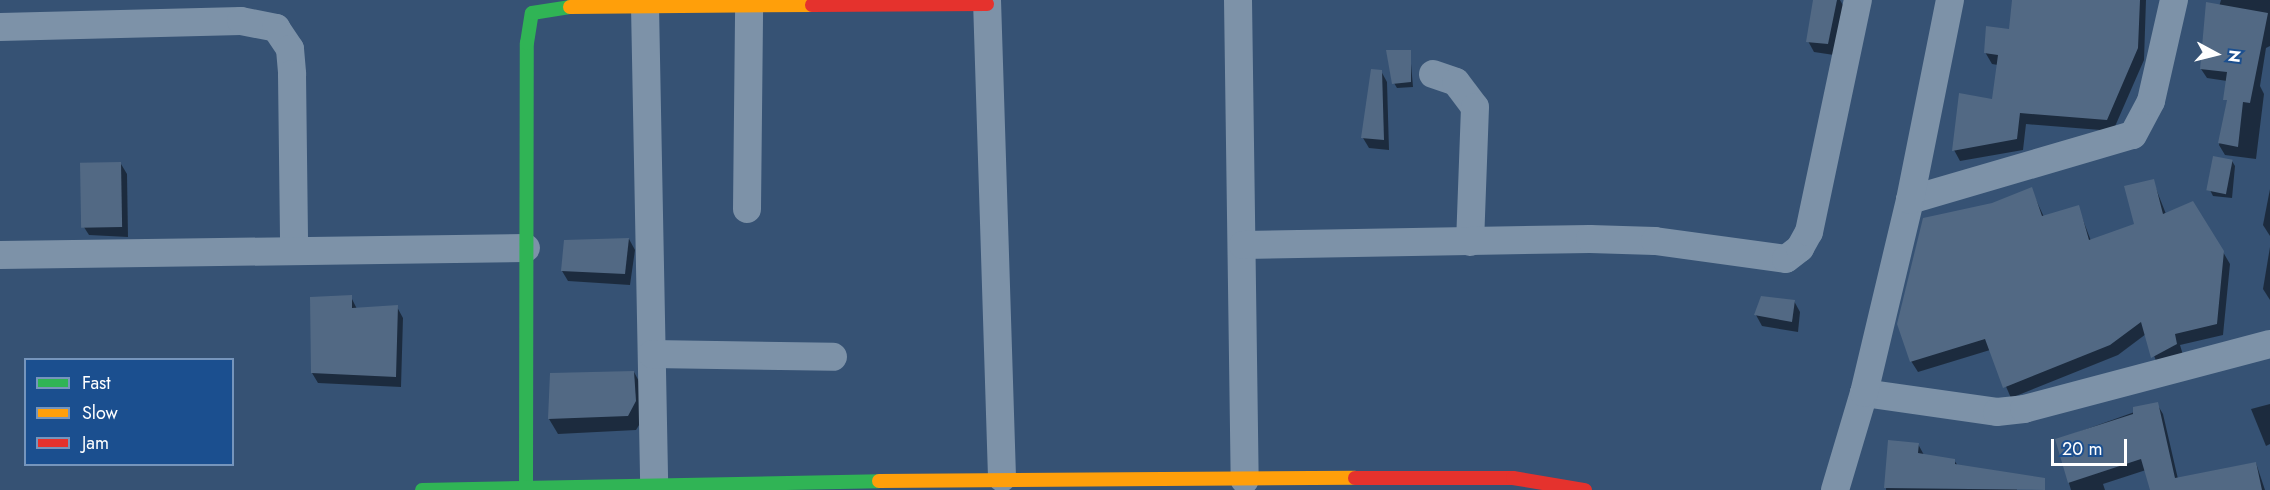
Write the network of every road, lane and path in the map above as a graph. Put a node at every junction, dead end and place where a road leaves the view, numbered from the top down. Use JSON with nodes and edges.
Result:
{"nodes":[{"id":1,"x":1238,"y":0,"type":"edge"},
{"id":2,"x":1858,"y":0,"type":"edge"},
{"id":3,"x":1950,"y":0,"type":"edge"},
{"id":4,"x":2174,"y":0,"type":"edge"},
{"id":5,"x":987,"y":2,"type":"edge"},
{"id":6,"x":645,"y":6,"type":"junction"},
{"id":7,"x":749,"y":6,"type":"junction"},
{"id":8,"x":0,"y":27,"type":"edge"},
{"id":9,"x":1433,"y":74,"type":"dead end"},
{"id":10,"x":1910,"y":200,"type":"junction"},
{"id":11,"x":747,"y":209,"type":"dead end"},
{"id":12,"x":1470,"y":242,"type":"junction"},
{"id":13,"x":1243,"y":245,"type":"junction"},
{"id":14,"x":526,"y":248,"type":"junction"},
{"id":15,"x":294,"y":250,"type":"junction"},
{"id":16,"x":0,"y":255,"type":"edge"},
{"id":17,"x":2270,"y":344,"type":"edge"},
{"id":18,"x":652,"y":354,"type":"junction"},
{"id":19,"x":833,"y":357,"type":"dead end"},
{"id":20,"x":1864,"y":393,"type":"junction"},
{"id":21,"x":1002,"y":478,"type":"junction"},
{"id":22,"x":1245,"y":480,"type":"junction"},
{"id":23,"x":654,"y":484,"type":"junction"},
{"id":24,"x":959,"y":484,"type":"edge"},
{"id":25,"x":1115,"y":485,"type":"edge"},
{"id":26,"x":795,"y":486,"type":"edge"},
{"id":27,"x":526,"y":487,"type":"junction"},
{"id":28,"x":707,"y":487,"type":"edge"},
{"id":29,"x":422,"y":490,"type":"edge"},
{"id":30,"x":1585,"y":490,"type":"edge"},
{"id":31,"x":1835,"y":490,"type":"edge"}],
"edges":[{"from":1,"to":13,"type":"street"},
{"from":2,"to":12,"type":"street"},
{"from":3,"to":10,"type":"street"},
{"from":4,"to":10,"type":"street"},
{"from":5,"to":7,"type":"street"},
{"from":5,"to":21,"type":"street"},
{"from":6,"to":7,"type":"street"},
{"from":6,"to":14,"type":"street"},
{"from":6,"to":18,"type":"street"},
{"from":7,"to":11,"type":"street"},
{"from":8,"to":15,"type":"street"},
{"from":9,"to":12,"type":"street"},
{"from":10,"to":20,"type":"street"},
{"from":12,"to":13,"type":"street"},
{"from":13,"to":22,"type":"street"},
{"from":14,"to":15,"type":"street"},
{"from":14,"to":27,"type":"street"},
{"from":15,"to":16,"type":"street"},
{"from":17,"to":20,"type":"street"},
{"from":18,"to":19,"type":"street"},
{"from":18,"to":23,"type":"street"},
{"from":20,"to":31,"type":"street"},
{"from":21,"to":24,"type":"street"},
{"from":21,"to":25,"type":"street"},
{"from":22,"to":25,"type":"street"},
{"from":22,"to":30,"type":"street"},
{"from":23,"to":27,"type":"street"},
{"from":23,"to":28,"type":"street"},
{"from":24,"to":26,"type":"street"},
{"from":26,"to":28,"type":"street"},
{"from":27,"to":29,"type":"street"}]}
